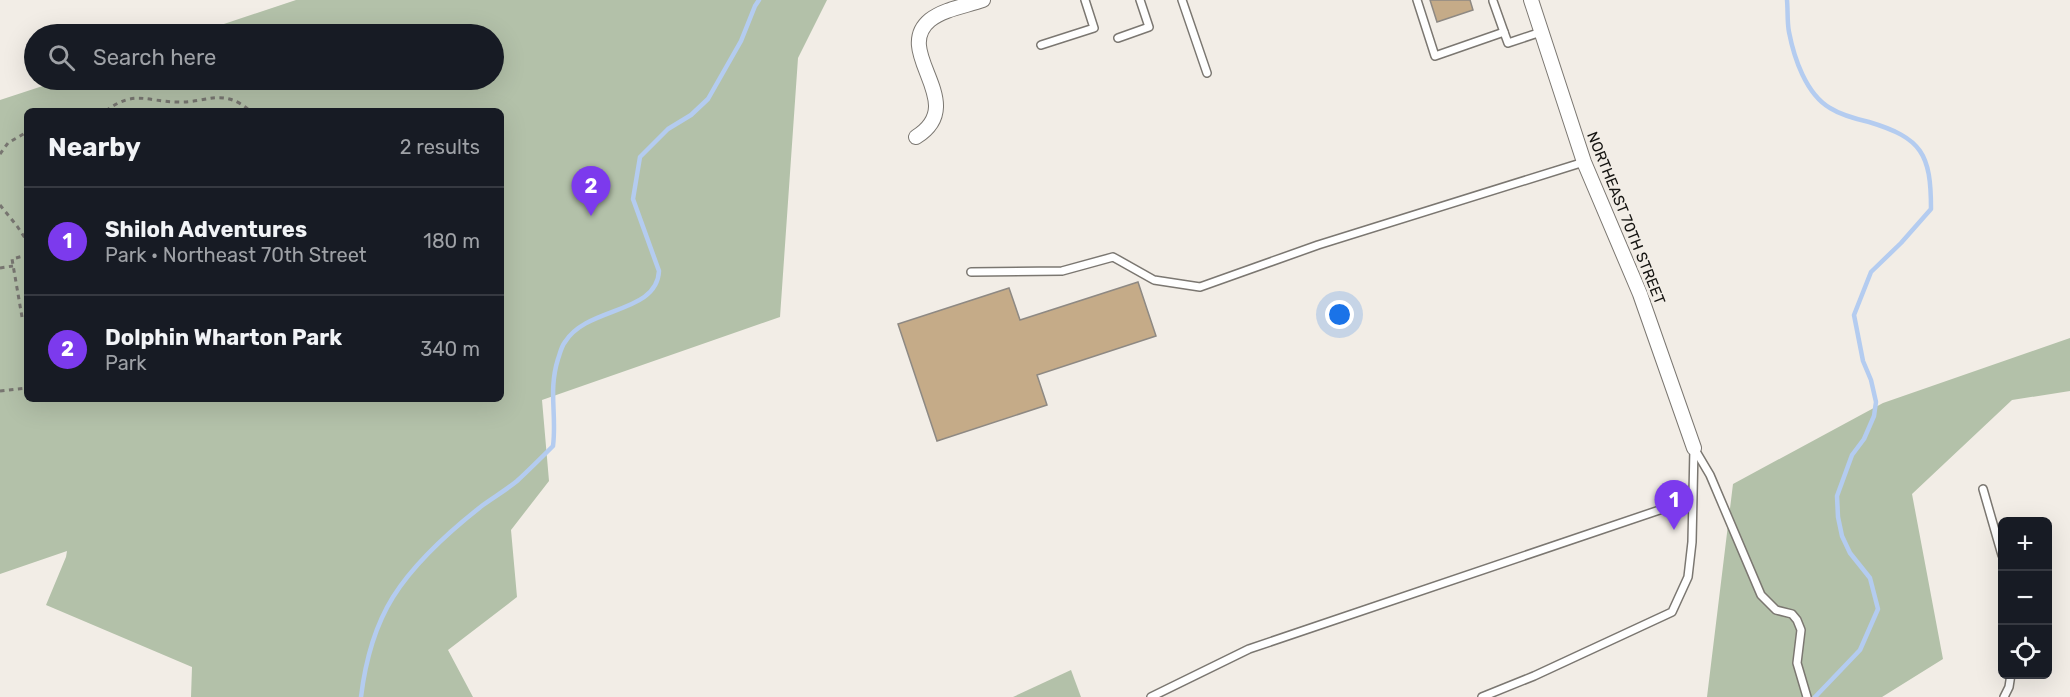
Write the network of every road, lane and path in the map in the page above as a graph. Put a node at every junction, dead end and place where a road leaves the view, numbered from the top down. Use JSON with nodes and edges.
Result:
{"nodes":[{"id":1,"x":983,"y":0,"type":"edge"},
{"id":2,"x":1085,"y":0,"type":"edge"},
{"id":3,"x":1140,"y":0,"type":"edge"},
{"id":4,"x":1182,"y":0,"type":"edge"},
{"id":5,"x":1416,"y":0,"type":"edge"},
{"id":6,"x":1531,"y":0,"type":"edge"},
{"id":7,"x":1493,"y":1,"type":"edge"},
{"id":8,"x":1504,"y":32,"type":"junction"},
{"id":9,"x":1541,"y":32,"type":"junction"},
{"id":10,"x":1118,"y":38,"type":"dead end"},
{"id":11,"x":1041,"y":45,"type":"dead end"},
{"id":12,"x":1207,"y":73,"type":"dead end"},
{"id":13,"x":111,"y":108,"type":"edge"},
{"id":14,"x":246,"y":108,"type":"edge"},
{"id":15,"x":24,"y":134,"type":"edge"},
{"id":16,"x":916,"y":137,"type":"dead end"},
{"id":17,"x":0,"y":154,"type":"edge"},
{"id":18,"x":1584,"y":162,"type":"junction"},
{"id":19,"x":0,"y":205,"type":"edge"},
{"id":20,"x":24,"y":237,"type":"edge"},
{"id":21,"x":24,"y":256,"type":"edge"},
{"id":22,"x":13,"y":266,"type":"junction"},
{"id":23,"x":0,"y":268,"type":"edge"},
{"id":24,"x":971,"y":272,"type":"dead end"},
{"id":25,"x":22,"y":317,"type":"dead end"},
{"id":26,"x":24,"y":388,"type":"edge"},
{"id":27,"x":0,"y":391,"type":"edge"},
{"id":28,"x":1694,"y":448,"type":"junction"},
{"id":29,"x":1983,"y":489,"type":"dead end"},
{"id":30,"x":1692,"y":499,"type":"junction"},
{"id":31,"x":1998,"y":541,"type":"edge"},
{"id":32,"x":2010,"y":679,"type":"edge"},
{"id":33,"x":1151,"y":697,"type":"edge"},
{"id":34,"x":1482,"y":697,"type":"edge"},
{"id":35,"x":1807,"y":697,"type":"edge"},
{"id":36,"x":2004,"y":697,"type":"edge"}],
"edges":[{"from":1,"to":16,"type":"street"},
{"from":2,"to":11,"type":"lane"},
{"from":3,"to":10,"type":"lane"},
{"from":4,"to":12,"type":"lane"},
{"from":5,"to":8,"type":"lane"},
{"from":6,"to":9,"type":"street","name":"NORTHEAST 70TH STREET"},
{"from":7,"to":8,"type":"lane"},
{"from":8,"to":9,"type":"lane"},
{"from":9,"to":18,"type":"street","name":"NORTHEAST 70TH STREET"},
{"from":13,"to":14,"type":"path"},
{"from":15,"to":17,"type":"path"},
{"from":18,"to":24,"type":"lane"},
{"from":18,"to":28,"type":"street","name":"NORTHEAST 70TH STREET"},
{"from":19,"to":20,"type":"path"},
{"from":21,"to":22,"type":"path"},
{"from":22,"to":23,"type":"path"},
{"from":22,"to":25,"type":"path"},
{"from":26,"to":27,"type":"path"},
{"from":28,"to":30,"type":"lane"},
{"from":28,"to":35,"type":"lane"},
{"from":29,"to":31,"type":"lane"},
{"from":30,"to":33,"type":"lane"},
{"from":30,"to":34,"type":"lane"},
{"from":32,"to":36,"type":"lane"}]}
